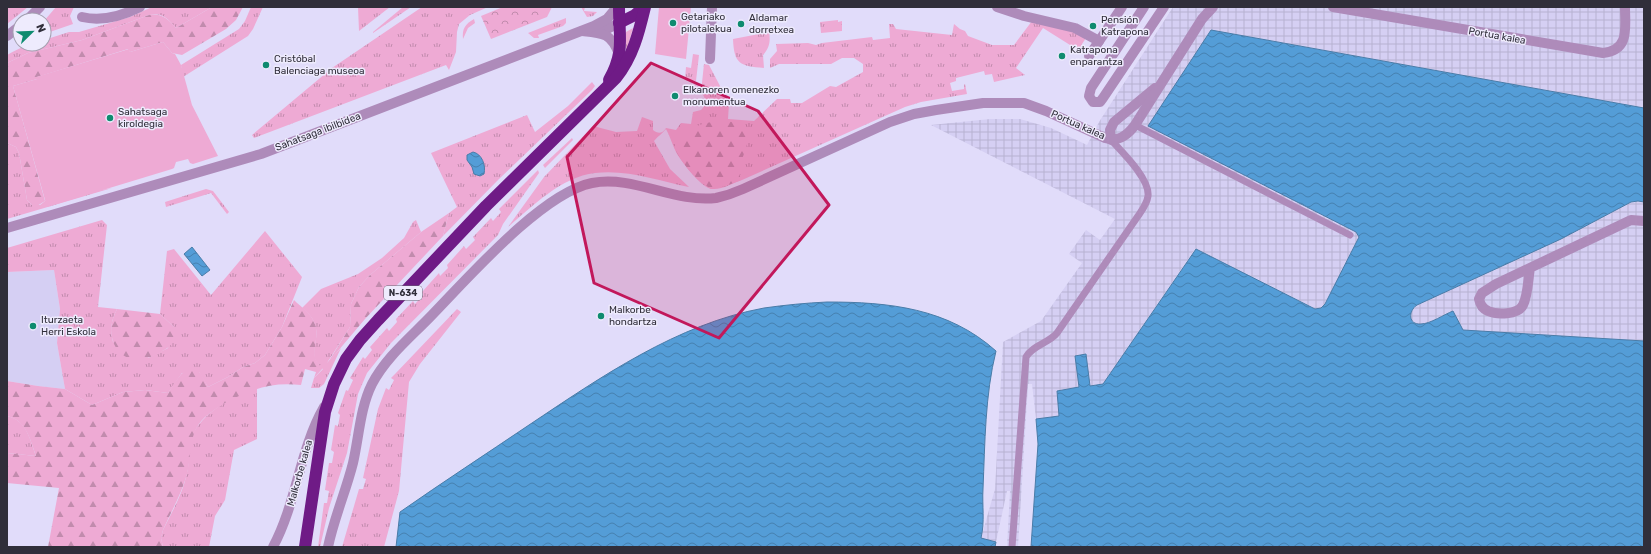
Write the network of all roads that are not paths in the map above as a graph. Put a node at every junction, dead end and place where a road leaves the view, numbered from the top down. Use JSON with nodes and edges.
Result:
{"nodes":[{"id":1,"x":140,"y":7,"type":"edge"},
{"id":2,"x":618,"y":7,"type":"edge"},
{"id":3,"x":644,"y":7,"type":"edge"},
{"id":4,"x":712,"y":7,"type":"edge"},
{"id":5,"x":997,"y":7,"type":"edge"},
{"id":6,"x":1122,"y":7,"type":"edge"},
{"id":7,"x":1144,"y":7,"type":"edge"},
{"id":8,"x":1164,"y":7,"type":"edge"},
{"id":9,"x":1212,"y":7,"type":"edge"},
{"id":10,"x":1333,"y":7,"type":"edge"},
{"id":11,"x":1625,"y":7,"type":"edge"},
{"id":12,"x":82,"y":17,"type":"dead end"},
{"id":13,"x":619,"y":23,"type":"junction"},
{"id":14,"x":580,"y":31,"type":"junction"},
{"id":15,"x":1099,"y":41,"type":"junction"},
{"id":16,"x":619,"y":54,"type":"junction"},
{"id":17,"x":1089,"y":56,"type":"dead end"},
{"id":18,"x":710,"y":59,"type":"dead end"},
{"id":19,"x":1164,"y":80,"type":"junction"},
{"id":20,"x":601,"y":93,"type":"junction"},
{"id":21,"x":1135,"y":125,"type":"junction"},
{"id":22,"x":1111,"y":140,"type":"junction"},
{"id":23,"x":1644,"y":220,"type":"edge"},
{"id":24,"x":7,"y":228,"type":"edge"},
{"id":25,"x":1350,"y":235,"type":"dead end"},
{"id":26,"x":1530,"y":268,"type":"junction"},
{"id":27,"x":328,"y":400,"type":"junction"},
{"id":28,"x":273,"y":547,"type":"edge"},
{"id":29,"x":305,"y":547,"type":"edge"},
{"id":30,"x":328,"y":547,"type":"edge"},
{"id":31,"x":1012,"y":547,"type":"edge"}],
"edges":[{"from":1,"to":12,"type":"street"},
{"from":2,"to":13,"type":"highway","number":"N-634"},
{"from":2,"to":14,"type":"street","name":"Sahatsaga ibilbidea"},
{"from":3,"to":13,"type":"highway"},
{"from":3,"to":20,"type":"highway","number":"N-634"},
{"from":4,"to":18,"type":"street"},
{"from":5,"to":15,"type":"street"},
{"from":6,"to":15,"type":"street"},
{"from":7,"to":8,"type":"street"},
{"from":9,"to":19,"type":"street","name":"Portua kalea"},
{"from":10,"to":11,"type":"street","name":"Portua kalea"},
{"from":13,"to":14,"type":"street"},
{"from":13,"to":16,"type":"highway","number":"N-634"},
{"from":14,"to":16,"type":"street"},
{"from":14,"to":24,"type":"street","name":"Sahatsaga ibilbidea"},
{"from":15,"to":17,"type":"street"},
{"from":16,"to":20,"type":"highway","number":"N-634"},
{"from":19,"to":21,"type":"street","name":"Portua kalea"},
{"from":19,"to":22,"type":"street"},
{"from":20,"to":27,"type":"highway","number":"N-634"},
{"from":21,"to":22,"type":"street","name":"Portua kalea"},
{"from":21,"to":25,"type":"lane"},
{"from":22,"to":30,"type":"street","name":"Portua kalea"},
{"from":22,"to":31,"type":"lane"},
{"from":23,"to":26,"type":"street"},
{"from":26,"to":26,"type":"street"},
{"from":27,"to":28,"type":"street","name":"Malkorbe kalea"},
{"from":27,"to":29,"type":"highway","number":"N-634"}]}
